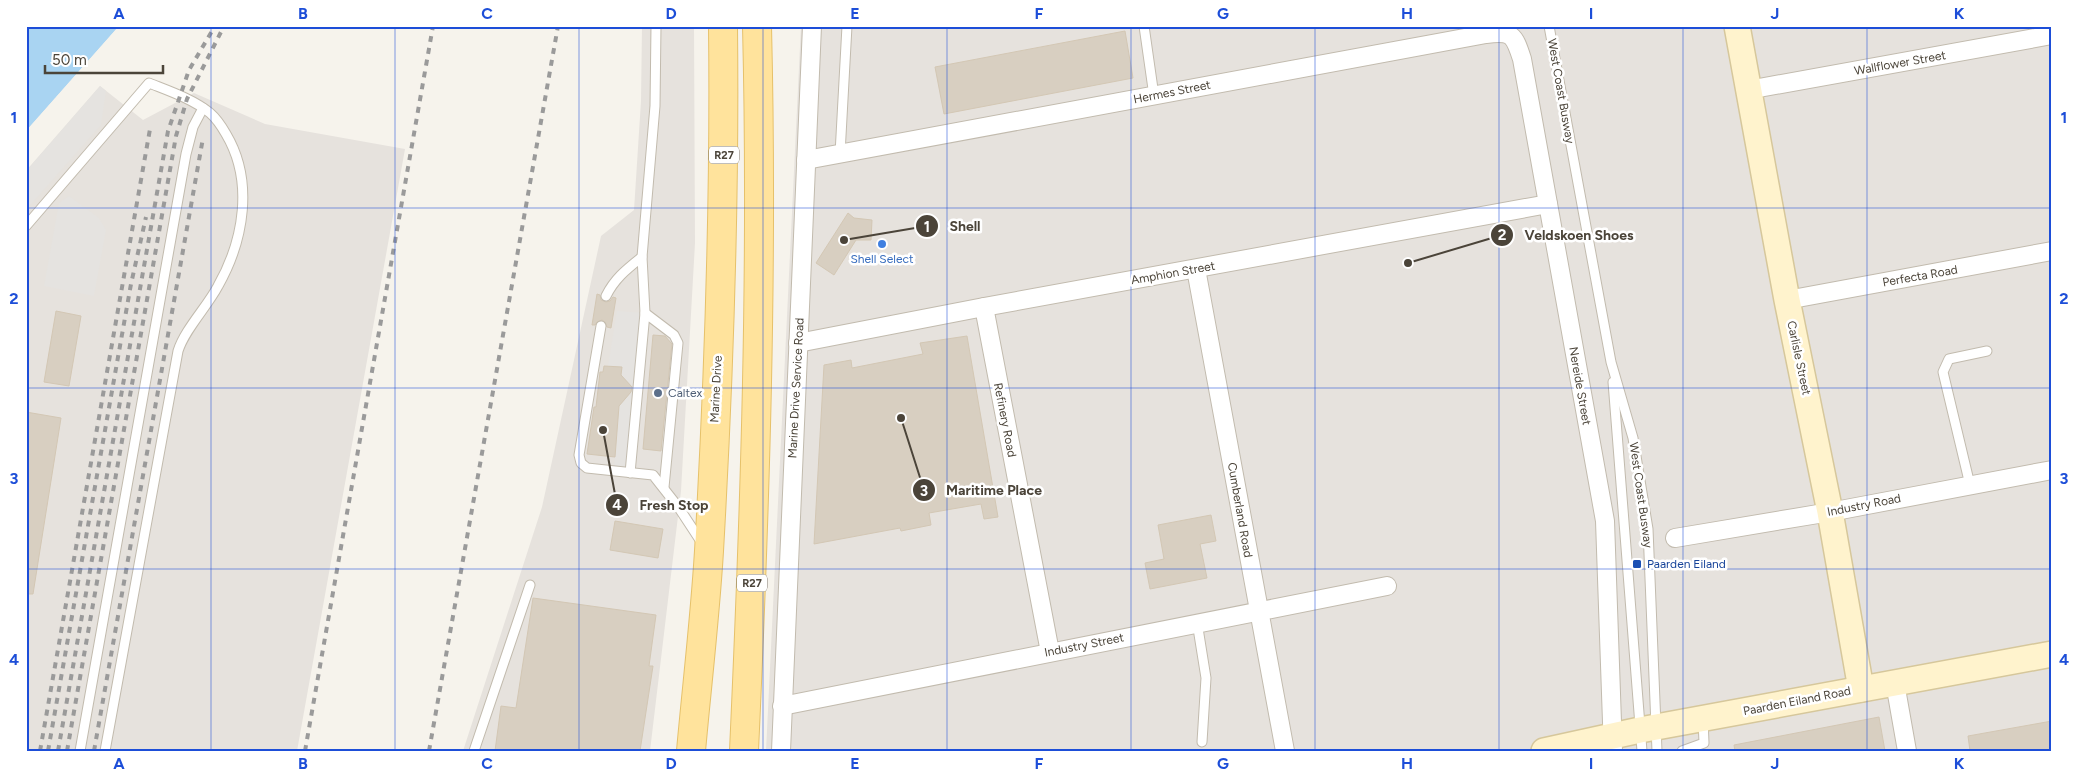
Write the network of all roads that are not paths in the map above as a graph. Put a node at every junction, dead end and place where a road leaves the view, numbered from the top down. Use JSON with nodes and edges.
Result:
{"nodes":[{"id":1,"x":656,"y":26,"type":"edge"},
{"id":2,"x":723,"y":26,"type":"edge"},
{"id":3,"x":757,"y":26,"type":"edge"},
{"id":4,"x":812,"y":26,"type":"edge"},
{"id":5,"x":847,"y":26,"type":"edge"},
{"id":6,"x":1144,"y":26,"type":"edge"},
{"id":7,"x":1549,"y":26,"type":"edge"},
{"id":8,"x":1737,"y":26,"type":"edge"},
{"id":9,"x":1504,"y":32,"type":"joint"},
{"id":10,"x":2052,"y":35,"type":"edge"},
{"id":11,"x":1748,"y":90,"type":"junction"},
{"id":12,"x":1154,"y":96,"type":"junction"},
{"id":13,"x":203,"y":108,"type":"junction"},
{"id":14,"x":840,"y":154,"type":"junction"},
{"id":15,"x":806,"y":160,"type":"junction"},
{"id":16,"x":1548,"y":204,"type":"junction"},
{"id":17,"x":26,"y":226,"type":"edge"},
{"id":18,"x":2052,"y":251,"type":"edge"},
{"id":19,"x":642,"y":257,"type":"junction"},
{"id":20,"x":1196,"y":269,"type":"junction"},
{"id":21,"x":606,"y":296,"type":"dead end"},
{"id":22,"x":1787,"y":300,"type":"junction"},
{"id":23,"x":984,"y":307,"type":"junction"},
{"id":24,"x":645,"y":314,"type":"junction"},
{"id":25,"x":601,"y":326,"type":"dead end"},
{"id":26,"x":798,"y":343,"type":"junction"},
{"id":27,"x":1987,"y":351,"type":"dead end"},
{"id":28,"x":1612,"y":362,"type":"junction"},
{"id":29,"x":2052,"y":470,"type":"edge"},
{"id":30,"x":630,"y":473,"type":"junction"},
{"id":31,"x":1970,"y":485,"type":"junction"},
{"id":32,"x":664,"y":488,"type":"junction"},
{"id":33,"x":1830,"y":512,"type":"junction"},
{"id":34,"x":1675,"y":538,"type":"dead end"},
{"id":35,"x":708,"y":553,"type":"junction"},
{"id":36,"x":530,"y":585,"type":"dead end"},
{"id":37,"x":1387,"y":586,"type":"dead end"},
{"id":38,"x":1259,"y":610,"type":"junction"},
{"id":39,"x":1197,"y":622,"type":"junction"},
{"id":40,"x":1050,"y":652,"type":"junction"},
{"id":41,"x":2052,"y":654,"type":"edge"},
{"id":42,"x":1895,"y":683,"type":"junction"},
{"id":43,"x":1861,"y":689,"type":"junction"},
{"id":44,"x":782,"y":706,"type":"junction"},
{"id":45,"x":1703,"y":719,"type":"junction"},
{"id":46,"x":1649,"y":739,"type":"edge"},
{"id":47,"x":1202,"y":742,"type":"dead end"},
{"id":48,"x":1613,"y":743,"type":"edge"},
{"id":49,"x":80,"y":751,"type":"edge"},
{"id":50,"x":106,"y":751,"type":"edge"},
{"id":51,"x":474,"y":751,"type":"edge"},
{"id":52,"x":691,"y":751,"type":"edge"},
{"id":53,"x":744,"y":751,"type":"edge"},
{"id":54,"x":781,"y":751,"type":"edge"},
{"id":55,"x":1285,"y":751,"type":"edge"},
{"id":56,"x":1544,"y":751,"type":"edge"},
{"id":57,"x":1682,"y":751,"type":"edge"},
{"id":58,"x":1907,"y":751,"type":"edge"}],
"edges":[{"from":1,"to":19,"type":"lane"},
{"from":2,"to":35,"type":"main road","name":"Marine Drive","number":"R27"},
{"from":3,"to":53,"type":"main road","number":"R27"},
{"from":4,"to":15,"type":"street","name":"Marine Drive Service Road"},
{"from":5,"to":14,"type":"lane"},
{"from":6,"to":12,"type":"lane"},
{"from":7,"to":28,"type":"lane","name":"West Coast Busway"},
{"from":8,"to":11,"type":"street","name":"Carlisle Street"},
{"from":9,"to":12,"type":"street","name":"Hermes Street"},
{"from":9,"to":16,"type":"street","name":"Nereide Street"},
{"from":10,"to":11,"type":"street","name":"Wallflower Street"},
{"from":11,"to":22,"type":"street","name":"Carlisle Street"},
{"from":12,"to":14,"type":"street","name":"Hermes Street"},
{"from":13,"to":17,"type":"lane"},
{"from":13,"to":49,"type":"lane"},
{"from":13,"to":50,"type":"lane"},
{"from":14,"to":15,"type":"street","name":"Hermes Street"},
{"from":15,"to":26,"type":"street","name":"Marine Drive Service Road"},
{"from":16,"to":20,"type":"street","name":"Amphion Street"},
{"from":16,"to":48,"type":"street","name":"Nereide Street"},
{"from":18,"to":22,"type":"street","name":"Perfecta Road"},
{"from":19,"to":21,"type":"lane"},
{"from":19,"to":24,"type":"lane"},
{"from":20,"to":23,"type":"street","name":"Amphion Street"},
{"from":20,"to":38,"type":"street","name":"Cumberland Road"},
{"from":22,"to":33,"type":"street","name":"Carlisle Street"},
{"from":23,"to":26,"type":"street","name":"Amphion Street"},
{"from":23,"to":40,"type":"street","name":"Refinery Road"},
{"from":24,"to":30,"type":"lane"},
{"from":24,"to":32,"type":"lane"},
{"from":25,"to":30,"type":"lane"},
{"from":26,"to":44,"type":"street","name":"Marine Drive Service Road"},
{"from":27,"to":31,"type":"lane"},
{"from":28,"to":46,"type":"lane","name":"West Coast Busway"},
{"from":28,"to":46,"type":"lane","name":"West Coast Busway"},
{"from":29,"to":31,"type":"street","name":"Industry Road"},
{"from":30,"to":32,"type":"lane"},
{"from":31,"to":33,"type":"street","name":"Industry Road"},
{"from":32,"to":35,"type":"lane"},
{"from":33,"to":34,"type":"street","name":"Industry Road"},
{"from":33,"to":43,"type":"street","name":"Carlisle Street"},
{"from":35,"to":52,"type":"main road","name":"Marine Drive","number":"R27"},
{"from":36,"to":51,"type":"lane"},
{"from":37,"to":38,"type":"street","name":"Industry Street"},
{"from":38,"to":39,"type":"street","name":"Industry Street"},
{"from":38,"to":55,"type":"street","name":"Cumberland Road"},
{"from":39,"to":40,"type":"street","name":"Industry Street"},
{"from":39,"to":47,"type":"lane"},
{"from":40,"to":44,"type":"street","name":"Industry Street"},
{"from":41,"to":42,"type":"street","name":"Paarden Eiland Road"},
{"from":42,"to":43,"type":"street","name":"Paarden Eiland Road"},
{"from":42,"to":58,"type":"street"},
{"from":43,"to":45,"type":"street","name":"Paarden Eiland Road"},
{"from":44,"to":54,"type":"street","name":"Marine Drive Service Road"},
{"from":45,"to":46,"type":"street","name":"Paarden Eiland Road"},
{"from":45,"to":57,"type":"lane"},
{"from":46,"to":48,"type":"street","name":"Paarden Eiland Road"},
{"from":48,"to":56,"type":"street","name":"Paarden Eiland Road"}]}
